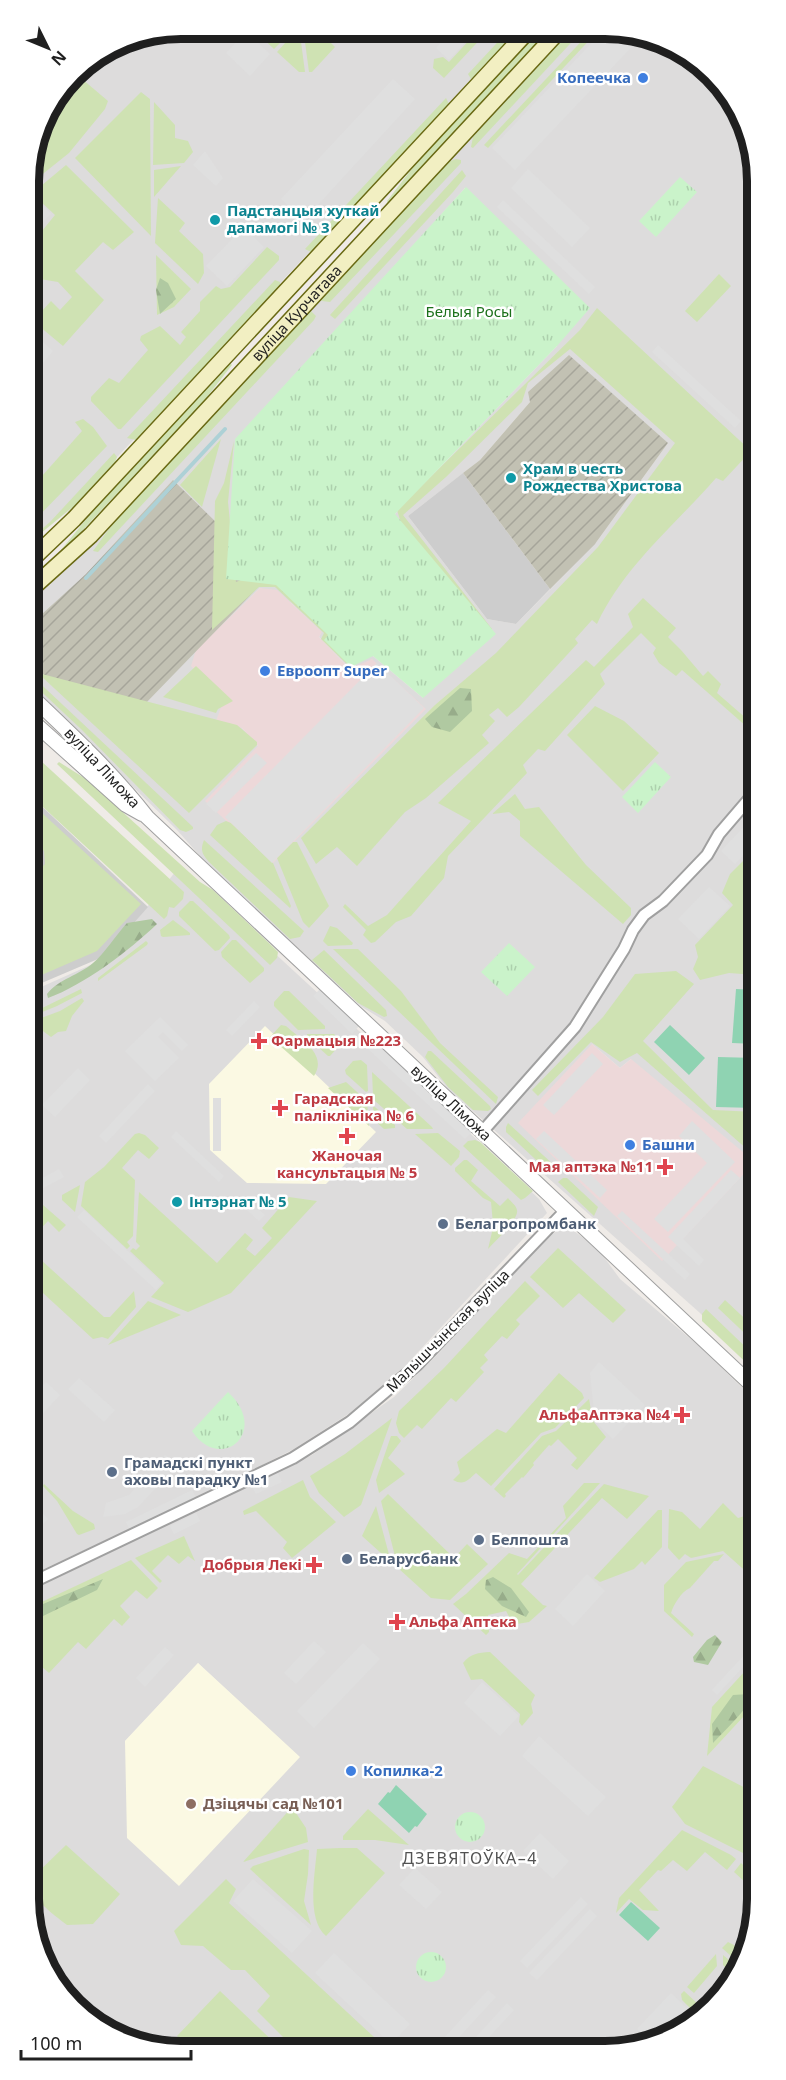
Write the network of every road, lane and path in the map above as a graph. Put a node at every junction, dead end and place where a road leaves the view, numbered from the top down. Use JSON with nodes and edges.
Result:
{"nodes":[{"id":1,"x":521,"y":39,"type":"edge"},
{"id":2,"x":552,"y":39,"type":"edge"},
{"id":3,"x":308,"y":268,"type":"junction"},
{"id":4,"x":324,"y":284,"type":"junction"},
{"id":5,"x":39,"y":553,"type":"edge"},
{"id":6,"x":39,"y":583,"type":"edge"},
{"id":7,"x":39,"y":704,"type":"edge"},
{"id":8,"x":39,"y":727,"type":"edge"},
{"id":9,"x":747,"y":802,"type":"edge"},
{"id":10,"x":147,"y":817,"type":"junction"},
{"id":11,"x":482,"y":1132,"type":"junction"},
{"id":12,"x":565,"y":1211,"type":"junction"},
{"id":13,"x":747,"y":1381,"type":"edge"},
{"id":14,"x":39,"y":1579,"type":"edge"}],
"edges":[{"from":1,"to":3,"type":"main road","name":"вуліца Курчатава"},
{"from":2,"to":4,"type":"main road","name":"вуліца Курчатава"},
{"from":3,"to":4,"type":"main road"},
{"from":3,"to":5,"type":"main road","name":"вуліца Курчатава"},
{"from":4,"to":6,"type":"main road","name":"вуліца Курчатава"},
{"from":7,"to":10,"type":"street","name":"вуліца Ліможа"},
{"from":8,"to":10,"type":"street","name":"вуліца Ліможа"},
{"from":9,"to":11,"type":"street"},
{"from":10,"to":11,"type":"street","name":"вуліца Ліможа"},
{"from":11,"to":12,"type":"street","name":"вуліца Ліможа"},
{"from":12,"to":13,"type":"street","name":"вуліца Ліможа"},
{"from":12,"to":14,"type":"street","name":"Малышчынская вуліца"}]}
